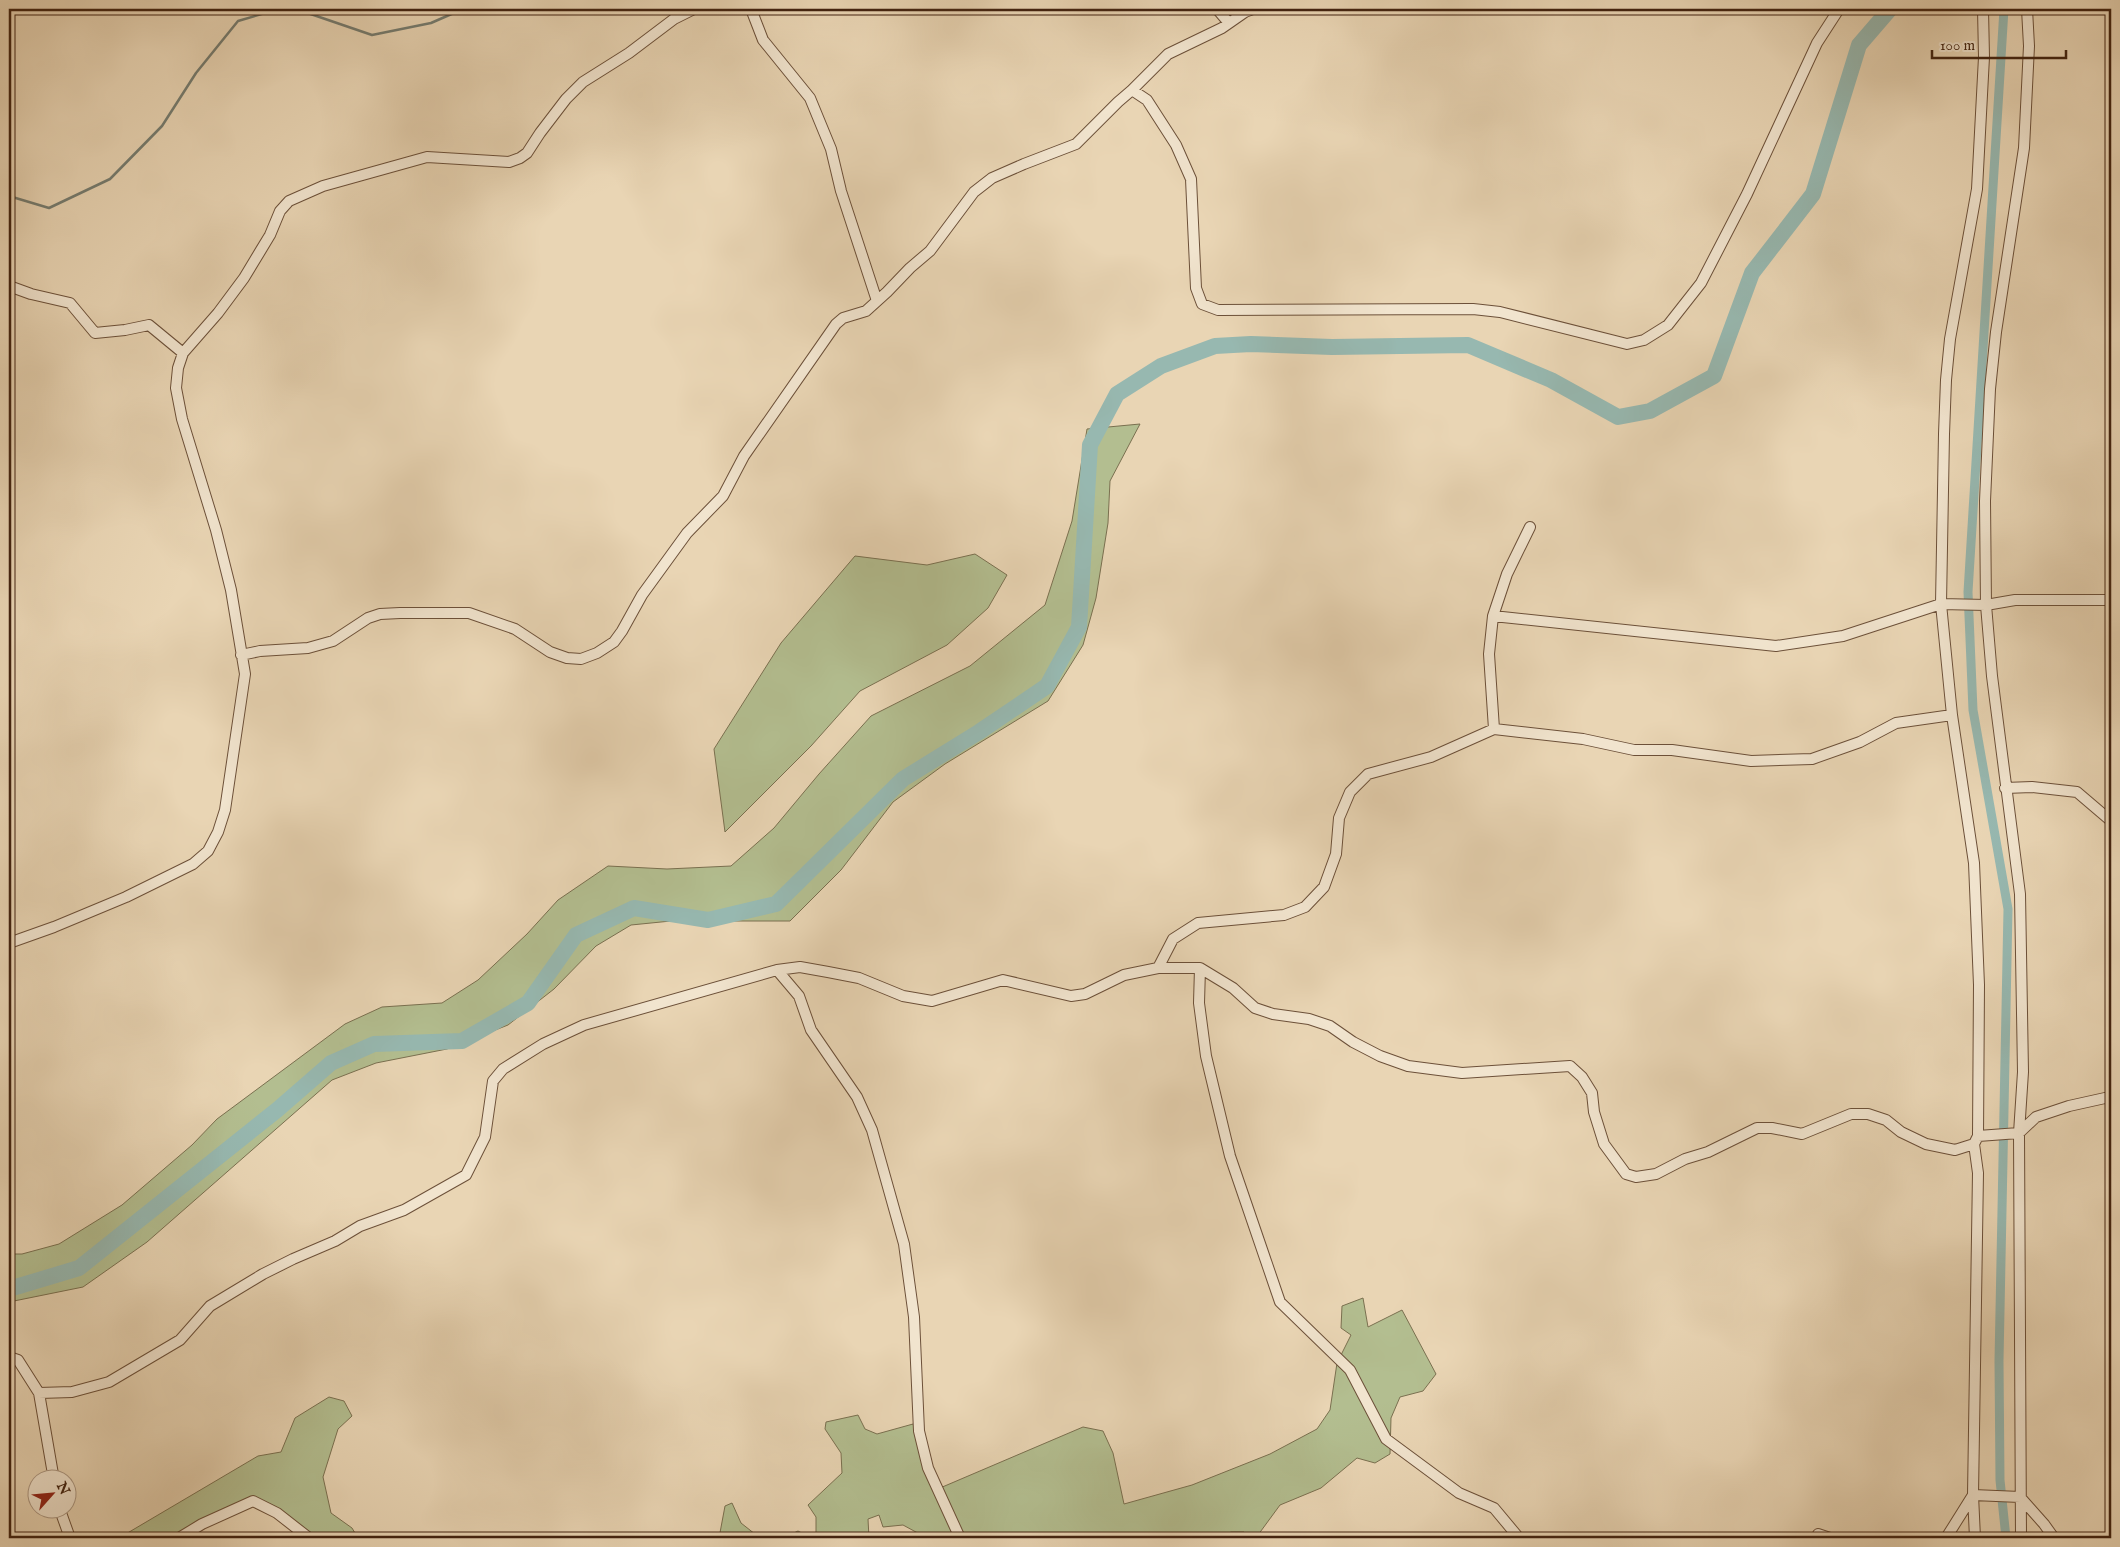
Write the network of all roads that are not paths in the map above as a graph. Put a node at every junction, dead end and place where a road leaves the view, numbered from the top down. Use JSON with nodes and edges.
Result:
{"nodes":[{"id":1,"x":694,"y":9,"type":"edge"},
{"id":2,"x":751,"y":9,"type":"edge"},
{"id":3,"x":1217,"y":9,"type":"edge"},
{"id":4,"x":1253,"y":9,"type":"edge"},
{"id":5,"x":1838,"y":9,"type":"edge"},
{"id":6,"x":1983,"y":9,"type":"edge"},
{"id":7,"x":2027,"y":9,"type":"edge"},
{"id":8,"x":1228,"y":23,"type":"junction"},
{"id":9,"x":1132,"y":90,"type":"junction"},
{"id":10,"x":9,"y":286,"type":"edge"},
{"id":11,"x":877,"y":301,"type":"junction"},
{"id":12,"x":183,"y":353,"type":"junction"},
{"id":13,"x":1530,"y":527,"type":"dead end"},
{"id":14,"x":2111,"y":600,"type":"edge"},
{"id":15,"x":1941,"y":604,"type":"junction"},
{"id":16,"x":1986,"y":605,"type":"junction"},
{"id":17,"x":1493,"y":616,"type":"junction"},
{"id":18,"x":241,"y":655,"type":"junction"},
{"id":19,"x":1952,"y":715,"type":"junction"},
{"id":20,"x":1494,"y":729,"type":"junction"},
{"id":21,"x":2005,"y":788,"type":"junction"},
{"id":22,"x":2111,"y":821,"type":"edge"},
{"id":23,"x":9,"y":943,"type":"edge"},
{"id":24,"x":1158,"y":968,"type":"junction"},
{"id":25,"x":1200,"y":968,"type":"junction"},
{"id":26,"x":777,"y":970,"type":"junction"},
{"id":27,"x":2111,"y":1099,"type":"edge"},
{"id":28,"x":2019,"y":1133,"type":"junction"},
{"id":29,"x":1976,"y":1140,"type":"junction"},
{"id":30,"x":9,"y":1357,"type":"edge"},
{"id":31,"x":39,"y":1393,"type":"junction"},
{"id":32,"x":52,"y":1470,"type":"edge"},
{"id":33,"x":1977,"y":1495,"type":"junction"},
{"id":34,"x":2020,"y":1497,"type":"junction"},
{"id":35,"x":64,"y":1520,"type":"edge"},
{"id":36,"x":1818,"y":1534,"type":"dead end"},
{"id":37,"x":70,"y":1538,"type":"edge"},
{"id":38,"x":179,"y":1538,"type":"edge"},
{"id":39,"x":309,"y":1538,"type":"edge"},
{"id":40,"x":960,"y":1538,"type":"edge"},
{"id":41,"x":1519,"y":1538,"type":"edge"},
{"id":42,"x":1830,"y":1538,"type":"edge"},
{"id":43,"x":1946,"y":1538,"type":"edge"},
{"id":44,"x":1975,"y":1538,"type":"edge"},
{"id":45,"x":2021,"y":1538,"type":"edge"},
{"id":46,"x":2054,"y":1538,"type":"edge"}],
"edges":[{"from":1,"to":12,"type":"street"},
{"from":2,"to":11,"type":"street"},
{"from":3,"to":8,"type":"street"},
{"from":4,"to":8,"type":"street"},
{"from":5,"to":9,"type":"street"},
{"from":6,"to":15,"type":"street"},
{"from":7,"to":16,"type":"street"},
{"from":8,"to":9,"type":"street"},
{"from":9,"to":11,"type":"street"},
{"from":10,"to":12,"type":"street"},
{"from":11,"to":18,"type":"street"},
{"from":12,"to":18,"type":"street"},
{"from":13,"to":17,"type":"street"},
{"from":14,"to":16,"type":"street"},
{"from":15,"to":16,"type":"street"},
{"from":15,"to":17,"type":"street"},
{"from":15,"to":19,"type":"street"},
{"from":16,"to":21,"type":"street"},
{"from":17,"to":20,"type":"street"},
{"from":18,"to":23,"type":"street"},
{"from":19,"to":20,"type":"street"},
{"from":19,"to":29,"type":"street"},
{"from":20,"to":24,"type":"street"},
{"from":21,"to":22,"type":"street"},
{"from":21,"to":28,"type":"street"},
{"from":24,"to":25,"type":"street"},
{"from":24,"to":26,"type":"street"},
{"from":25,"to":29,"type":"street"},
{"from":25,"to":41,"type":"street"},
{"from":26,"to":31,"type":"street"},
{"from":26,"to":40,"type":"street"},
{"from":27,"to":28,"type":"street"},
{"from":28,"to":29,"type":"street"},
{"from":28,"to":34,"type":"street"},
{"from":29,"to":33,"type":"street"},
{"from":30,"to":31,"type":"street"},
{"from":31,"to":32,"type":"street"},
{"from":33,"to":34,"type":"street"},
{"from":33,"to":43,"type":"street"},
{"from":33,"to":44,"type":"street"},
{"from":34,"to":45,"type":"street"},
{"from":34,"to":46,"type":"street"},
{"from":35,"to":37,"type":"street"},
{"from":36,"to":42,"type":"street"},
{"from":38,"to":39,"type":"street"}]}
